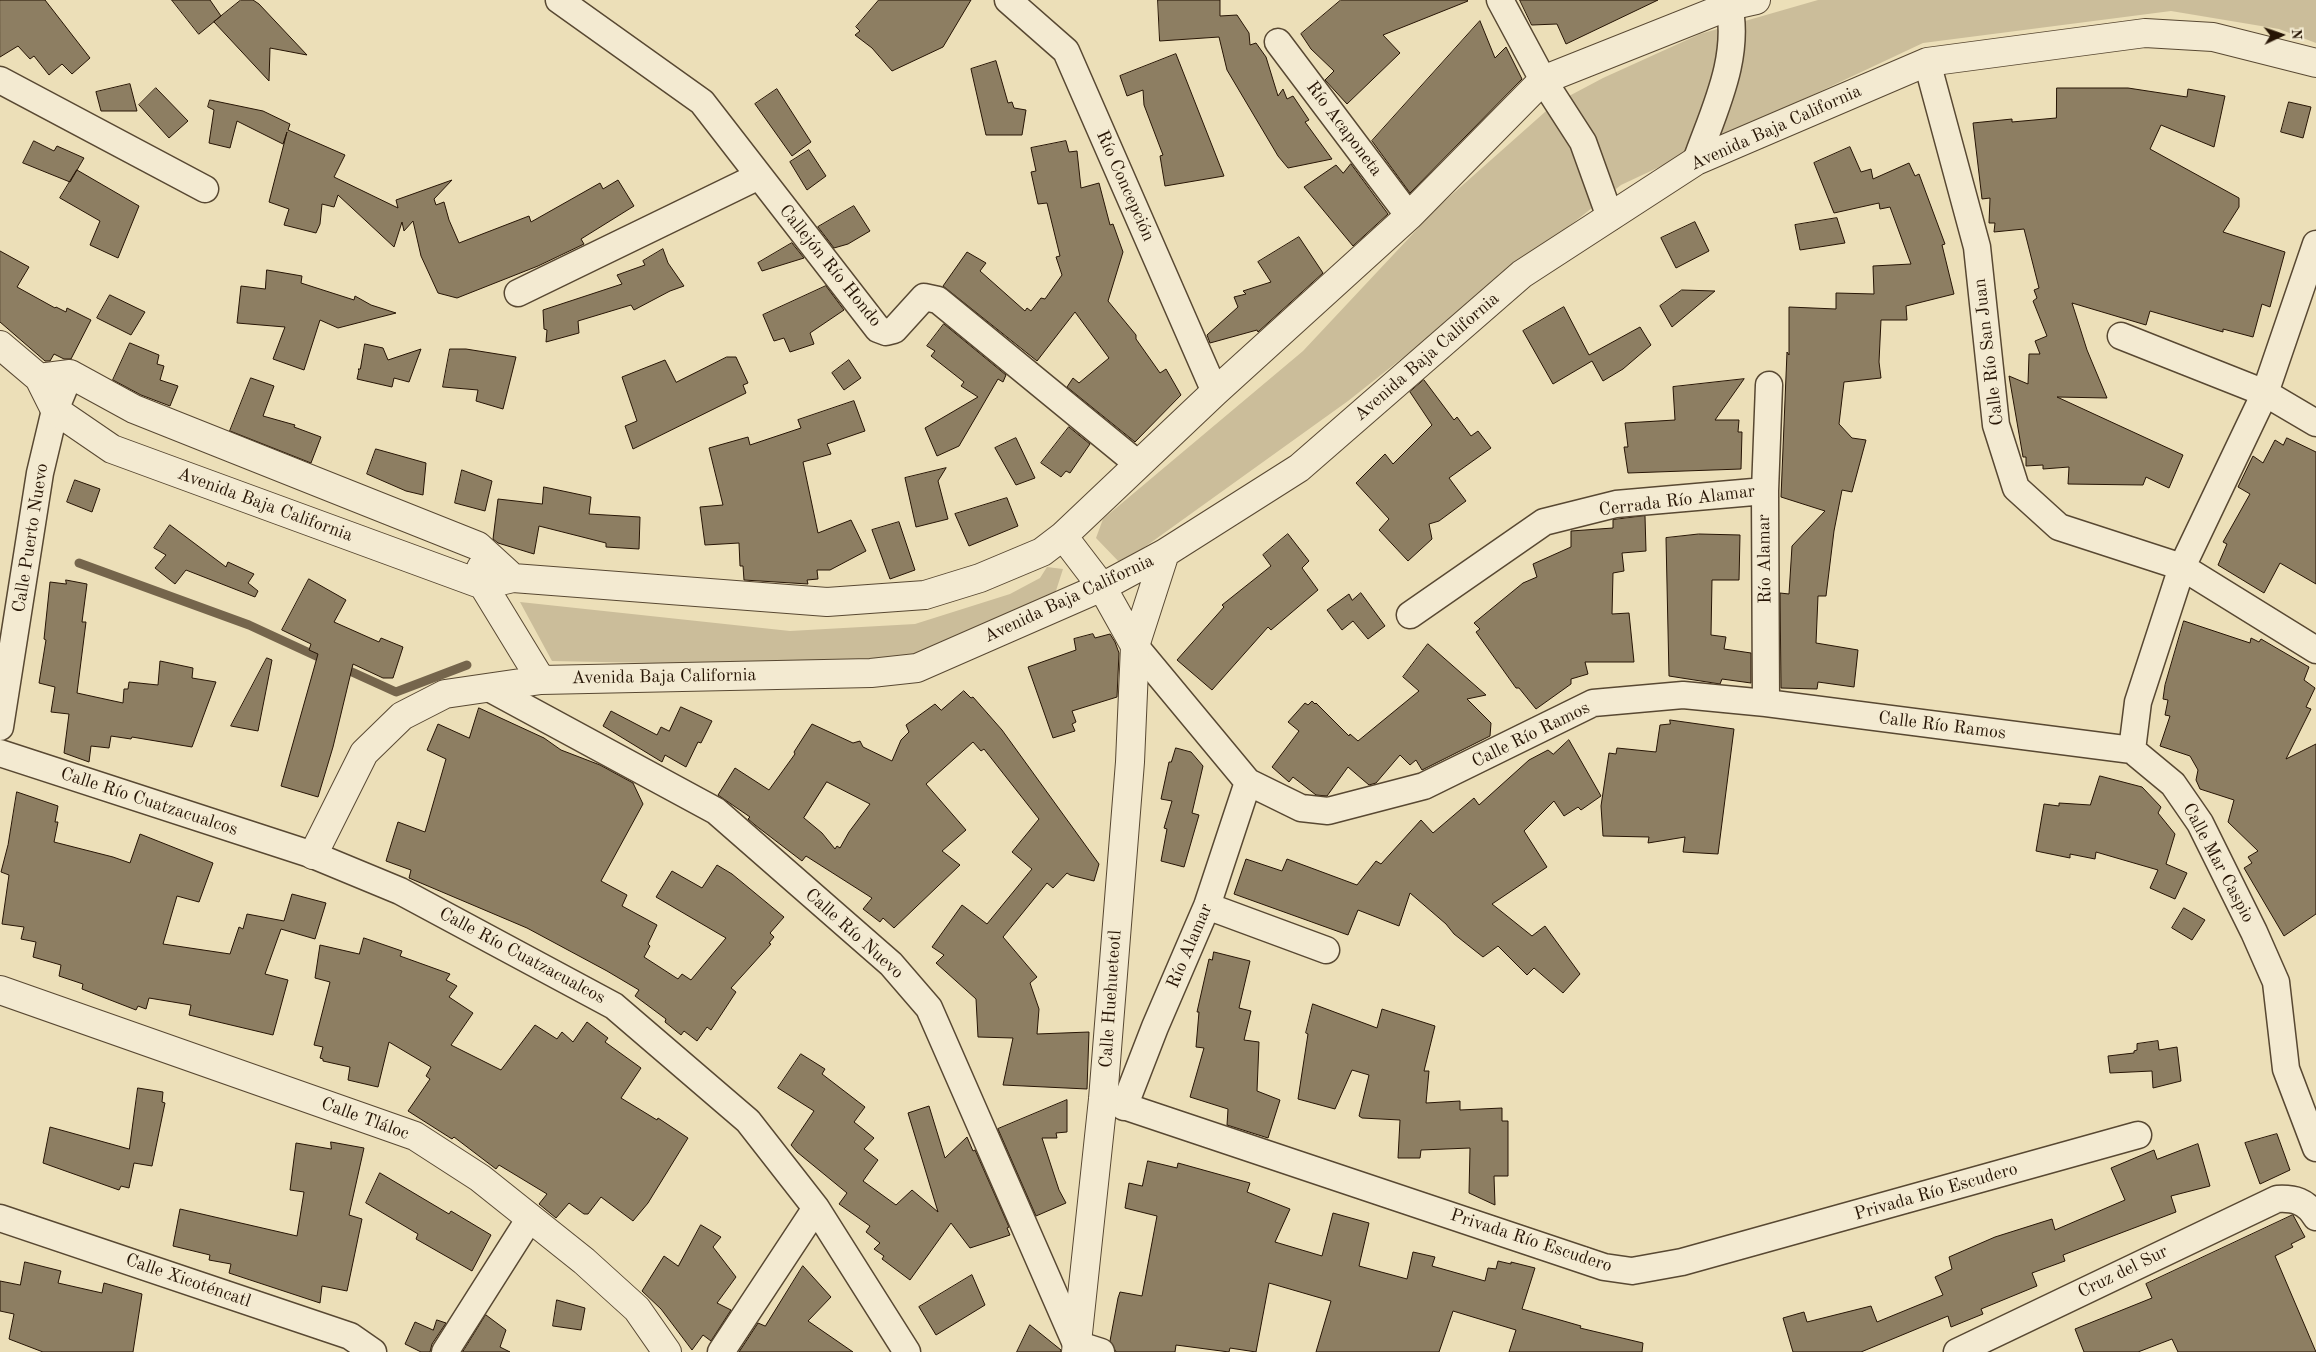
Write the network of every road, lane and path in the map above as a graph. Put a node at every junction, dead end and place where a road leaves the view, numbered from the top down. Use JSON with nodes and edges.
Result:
{"nodes":[{"id":1,"x":559,"y":0,"type":"edge"},
{"id":2,"x":1008,"y":0,"type":"edge"},
{"id":3,"x":1500,"y":0,"type":"edge"},
{"id":4,"x":1756,"y":0,"type":"edge"},
{"id":5,"x":1729,"y":3,"type":"edge"},
{"id":6,"x":1278,"y":42,"type":"dead end"},
{"id":7,"x":1927,"y":62,"type":"junction"},
{"id":8,"x":2316,"y":63,"type":"edge"},
{"id":9,"x":0,"y":80,"type":"edge"},
{"id":10,"x":1543,"y":80,"type":"junction"},
{"id":11,"x":1696,"y":161,"type":"junction"},
{"id":12,"x":759,"y":176,"type":"junction"},
{"id":13,"x":205,"y":189,"type":"dead end"},
{"id":14,"x":1409,"y":216,"type":"junction"},
{"id":15,"x":1610,"y":217,"type":"junction"},
{"id":16,"x":2316,"y":244,"type":"edge"},
{"id":17,"x":518,"y":293,"type":"dead end"},
{"id":18,"x":2121,"y":336,"type":"dead end"},
{"id":19,"x":0,"y":345,"type":"edge"},
{"id":20,"x":70,"y":374,"type":"junction"},
{"id":21,"x":39,"y":378,"type":"junction"},
{"id":22,"x":1769,"y":385,"type":"dead end"},
{"id":23,"x":1215,"y":392,"type":"junction"},
{"id":24,"x":2265,"y":393,"type":"junction"},
{"id":25,"x":55,"y":410,"type":"junction"},
{"id":26,"x":2316,"y":423,"type":"edge"},
{"id":27,"x":1138,"y":464,"type":"junction"},
{"id":28,"x":1764,"y":491,"type":"junction"},
{"id":29,"x":1063,"y":536,"type":"junction"},
{"id":30,"x":478,"y":546,"type":"junction"},
{"id":31,"x":1165,"y":553,"type":"junction"},
{"id":32,"x":2182,"y":567,"type":"junction"},
{"id":33,"x":513,"y":578,"type":"junction"},
{"id":34,"x":483,"y":585,"type":"junction"},
{"id":35,"x":1102,"y":587,"type":"junction"},
{"id":36,"x":1410,"y":615,"type":"dead end"},
{"id":37,"x":1135,"y":646,"type":"junction"},
{"id":38,"x":2316,"y":650,"type":"edge"},
{"id":39,"x":541,"y":680,"type":"junction"},
{"id":40,"x":489,"y":688,"type":"junction"},
{"id":41,"x":1766,"y":703,"type":"junction"},
{"id":42,"x":0,"y":727,"type":"edge"},
{"id":43,"x":2132,"y":750,"type":"junction"},
{"id":44,"x":0,"y":753,"type":"edge"},
{"id":45,"x":1248,"y":782,"type":"junction"},
{"id":46,"x":313,"y":855,"type":"junction"},
{"id":47,"x":1207,"y":906,"type":"junction"},
{"id":48,"x":1326,"y":950,"type":"dead end"},
{"id":49,"x":0,"y":990,"type":"edge"},
{"id":50,"x":1114,"y":1103,"type":"junction"},
{"id":51,"x":2138,"y":1135,"type":"dead end"},
{"id":52,"x":2316,"y":1148,"type":"edge"},
{"id":53,"x":816,"y":1208,"type":"junction"},
{"id":54,"x":2316,"y":1216,"type":"edge"},
{"id":55,"x":0,"y":1218,"type":"edge"},
{"id":56,"x":530,"y":1218,"type":"junction"},
{"id":57,"x":1084,"y":1350,"type":"edge"},
{"id":58,"x":373,"y":1352,"type":"edge"},
{"id":59,"x":444,"y":1352,"type":"edge"},
{"id":60,"x":667,"y":1352,"type":"edge"},
{"id":61,"x":721,"y":1352,"type":"edge"},
{"id":62,"x":907,"y":1352,"type":"edge"},
{"id":63,"x":1957,"y":1352,"type":"edge"}],
"edges":[{"from":1,"to":12,"type":"street","name":"Callejón Río Hondo"},
{"from":2,"to":23,"type":"street","name":"Río Concepción"},
{"from":3,"to":10,"type":"street"},
{"from":4,"to":5,"type":"street"},
{"from":5,"to":10,"type":"street"},
{"from":5,"to":11,"type":"street"},
{"from":6,"to":14,"type":"street","name":"Río Acaponeta"},
{"from":7,"to":8,"type":"street","name":"Avenida Baja California"},
{"from":7,"to":11,"type":"street","name":"Avenida Baja California"},
{"from":7,"to":32,"type":"street","name":"Calle Río San Juan"},
{"from":9,"to":13,"type":"street"},
{"from":10,"to":14,"type":"street"},
{"from":10,"to":15,"type":"street"},
{"from":11,"to":15,"type":"street","name":"Avenida Baja California"},
{"from":12,"to":17,"type":"street"},
{"from":12,"to":27,"type":"street","name":"Callejón Río Hondo"},
{"from":14,"to":23,"type":"street"},
{"from":15,"to":31,"type":"street","name":"Avenida Baja California"},
{"from":16,"to":24,"type":"street"},
{"from":18,"to":24,"type":"street"},
{"from":19,"to":21,"type":"street"},
{"from":20,"to":21,"type":"street"},
{"from":20,"to":25,"type":"street","name":"Calle Puerto Nuevo"},
{"from":20,"to":30,"type":"street"},
{"from":21,"to":25,"type":"street"},
{"from":22,"to":28,"type":"street","name":"Río Alamar"},
{"from":23,"to":27,"type":"street"},
{"from":24,"to":26,"type":"street"},
{"from":24,"to":32,"type":"street"},
{"from":25,"to":34,"type":"street","name":"Avenida Baja California"},
{"from":25,"to":42,"type":"street","name":"Calle Puerto Nuevo"},
{"from":27,"to":29,"type":"street"},
{"from":28,"to":36,"type":"street","name":"Cerrada Río Alamar"},
{"from":28,"to":41,"type":"street","name":"Río Alamar"},
{"from":29,"to":33,"type":"street"},
{"from":29,"to":35,"type":"street","name":"Calle Río Ramos"},
{"from":30,"to":33,"type":"street"},
{"from":30,"to":34,"type":"street"},
{"from":31,"to":35,"type":"street","name":"Avenida Baja California"},
{"from":31,"to":37,"type":"street","name":"Calle Huehueteotl"},
{"from":32,"to":38,"type":"street","name":"Calle Río San Juan"},
{"from":32,"to":43,"type":"street"},
{"from":33,"to":34,"type":"street"},
{"from":34,"to":39,"type":"street"},
{"from":35,"to":37,"type":"street","name":"Calle Río Ramos"},
{"from":35,"to":39,"type":"street","name":"Avenida Baja California"},
{"from":37,"to":45,"type":"street","name":"Calle Río Ramos"},
{"from":37,"to":50,"type":"street","name":"Calle Huehueteotl"},
{"from":39,"to":40,"type":"street","name":"Avenida Baja California"},
{"from":40,"to":46,"type":"street","name":"Avenida Baja California"},
{"from":40,"to":57,"type":"street","name":"Calle Río Nuevo"},
{"from":41,"to":43,"type":"street","name":"Calle Río Ramos"},
{"from":41,"to":45,"type":"street","name":"Calle Río Ramos"},
{"from":43,"to":52,"type":"street","name":"Calle Mar Caspio"},
{"from":44,"to":46,"type":"street","name":"Calle Río Cuatzacualcos"},
{"from":45,"to":47,"type":"street","name":"Río Alamar"},
{"from":46,"to":53,"type":"street","name":"Calle Río Cuatzacualcos"},
{"from":47,"to":48,"type":"street"},
{"from":47,"to":50,"type":"street","name":"Río Alamar"},
{"from":49,"to":56,"type":"street","name":"Calle Tláloc"},
{"from":50,"to":51,"type":"street","name":"Privada Río Escudero"},
{"from":50,"to":57,"type":"street","name":"Calle Huehueteotl"},
{"from":53,"to":61,"type":"street"},
{"from":53,"to":62,"type":"street","name":"Calle Río Cuatzacualcos"},
{"from":54,"to":63,"type":"street","name":"Cruz del Sur"},
{"from":55,"to":58,"type":"street","name":"Calle Xicoténcatl"},
{"from":56,"to":59,"type":"street"},
{"from":56,"to":60,"type":"street","name":"Calle Tláloc"}]}
